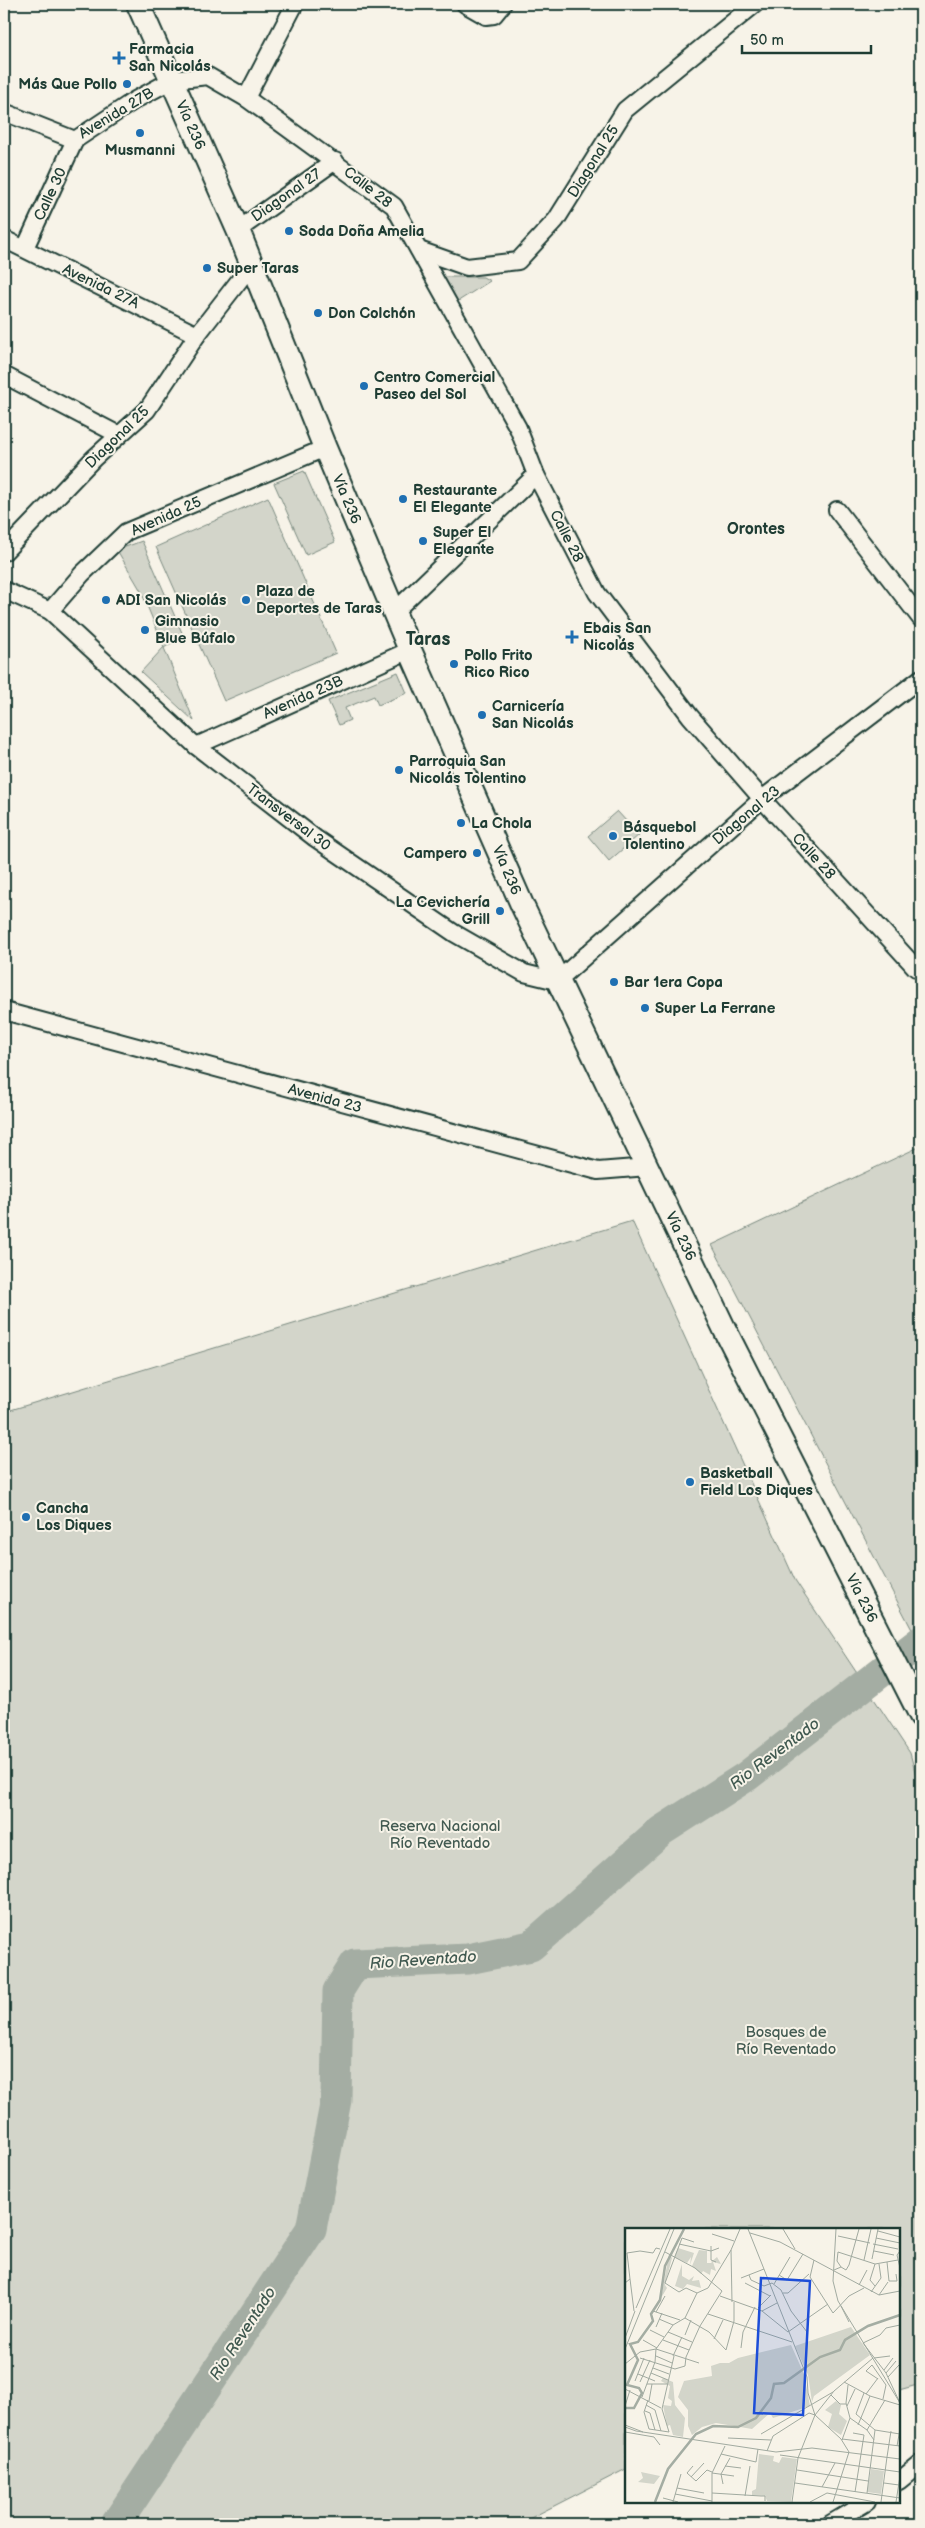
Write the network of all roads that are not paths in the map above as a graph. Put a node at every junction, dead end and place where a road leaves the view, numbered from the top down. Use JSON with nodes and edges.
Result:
{"nodes":[{"id":1,"x":138,"y":4,"type":"edge"},
{"id":2,"x":295,"y":4,"type":"edge"},
{"id":3,"x":465,"y":4,"type":"edge"},
{"id":4,"x":755,"y":4,"type":"edge"},
{"id":5,"x":499,"y":10,"type":"edge"},
{"id":6,"x":172,"y":80,"type":"junction"},
{"id":7,"x":246,"y":98,"type":"junction"},
{"id":8,"x":4,"y":112,"type":"edge"},
{"id":9,"x":75,"y":140,"type":"junction"},
{"id":10,"x":335,"y":161,"type":"junction"},
{"id":11,"x":238,"y":230,"type":"junction"},
{"id":12,"x":4,"y":240,"type":"edge"},
{"id":13,"x":25,"y":248,"type":"junction"},
{"id":14,"x":419,"y":250,"type":"junction"},
{"id":15,"x":252,"y":264,"type":"junction"},
{"id":16,"x":197,"y":335,"type":"junction"},
{"id":17,"x":4,"y":375,"type":"edge"},
{"id":18,"x":119,"y":435,"type":"junction"},
{"id":19,"x":325,"y":448,"type":"junction"},
{"id":20,"x":536,"y":475,"type":"junction"},
{"id":21,"x":837,"y":510,"type":"dead end"},
{"id":22,"x":4,"y":552,"type":"edge"},
{"id":23,"x":4,"y":590,"type":"edge"},
{"id":24,"x":50,"y":611,"type":"junction"},
{"id":25,"x":395,"y":611,"type":"junction"},
{"id":26,"x":921,"y":619,"type":"edge"},
{"id":27,"x":410,"y":650,"type":"junction"},
{"id":28,"x":921,"y":678,"type":"edge"},
{"id":29,"x":196,"y":746,"type":"junction"},
{"id":30,"x":762,"y":799,"type":"junction"},
{"id":31,"x":916,"y":968,"type":"dead end"},
{"id":32,"x":557,"y":981,"type":"junction"},
{"id":33,"x":4,"y":1011,"type":"edge"},
{"id":34,"x":648,"y":1166,"type":"junction"},
{"id":35,"x":921,"y":1716,"type":"edge"},
{"id":36,"x":921,"y":2463,"type":"edge"},
{"id":37,"x":900,"y":2480,"type":"edge"},
{"id":38,"x":865,"y":2503,"type":"edge"},
{"id":39,"x":830,"y":2524,"type":"edge"}],
"edges":[{"from":1,"to":6,"type":"main road","name":"Vía 236"},
{"from":2,"to":7,"type":"street"},
{"from":3,"to":5,"type":"street"},
{"from":4,"to":14,"type":"street","name":"Diagonal 25"},
{"from":6,"to":7,"type":"street","name":"Calle 28"},
{"from":6,"to":9,"type":"street","name":"Avenida 27B"},
{"from":6,"to":11,"type":"main road","name":"Vía 236"},
{"from":7,"to":10,"type":"street","name":"Calle 28"},
{"from":8,"to":9,"type":"street","name":"Avenida 27B"},
{"from":9,"to":13,"type":"street","name":"Calle 30"},
{"from":10,"to":11,"type":"street","name":"Diagonal 27"},
{"from":10,"to":14,"type":"street","name":"Calle 28"},
{"from":11,"to":15,"type":"main road","name":"Vía 236"},
{"from":12,"to":13,"type":"street","name":"Avenida 27A"},
{"from":13,"to":16,"type":"street","name":"Avenida 27A"},
{"from":14,"to":20,"type":"street","name":"Calle 28"},
{"from":15,"to":16,"type":"street","name":"Diagonal 25"},
{"from":15,"to":19,"type":"main road","name":"Vía 236"},
{"from":16,"to":18,"type":"street","name":"Diagonal 25"},
{"from":17,"to":18,"type":"street"},
{"from":18,"to":22,"type":"street","name":"Diagonal 25"},
{"from":19,"to":24,"type":"street","name":"Avenida 25"},
{"from":19,"to":25,"type":"main road","name":"Vía 236"},
{"from":20,"to":25,"type":"street"},
{"from":20,"to":30,"type":"street","name":"Calle 28"},
{"from":21,"to":26,"type":"street"},
{"from":23,"to":24,"type":"street"},
{"from":24,"to":29,"type":"street","name":"Transversal 30"},
{"from":25,"to":27,"type":"main road","name":"Vía 236"},
{"from":27,"to":29,"type":"street","name":"Avenida 23B"},
{"from":27,"to":32,"type":"main road","name":"Vía 236"},
{"from":28,"to":30,"type":"street","name":"Diagonal 23"},
{"from":29,"to":32,"type":"street","name":"Transversal 30"},
{"from":30,"to":31,"type":"street","name":"Calle 28"},
{"from":30,"to":32,"type":"street","name":"Diagonal 23"},
{"from":32,"to":34,"type":"main road","name":"Vía 236"},
{"from":33,"to":34,"type":"street","name":"Avenida 23"},
{"from":34,"to":35,"type":"main road","name":"Vía 236"},
{"from":36,"to":37,"type":"street"},
{"from":38,"to":39,"type":"street"}]}
